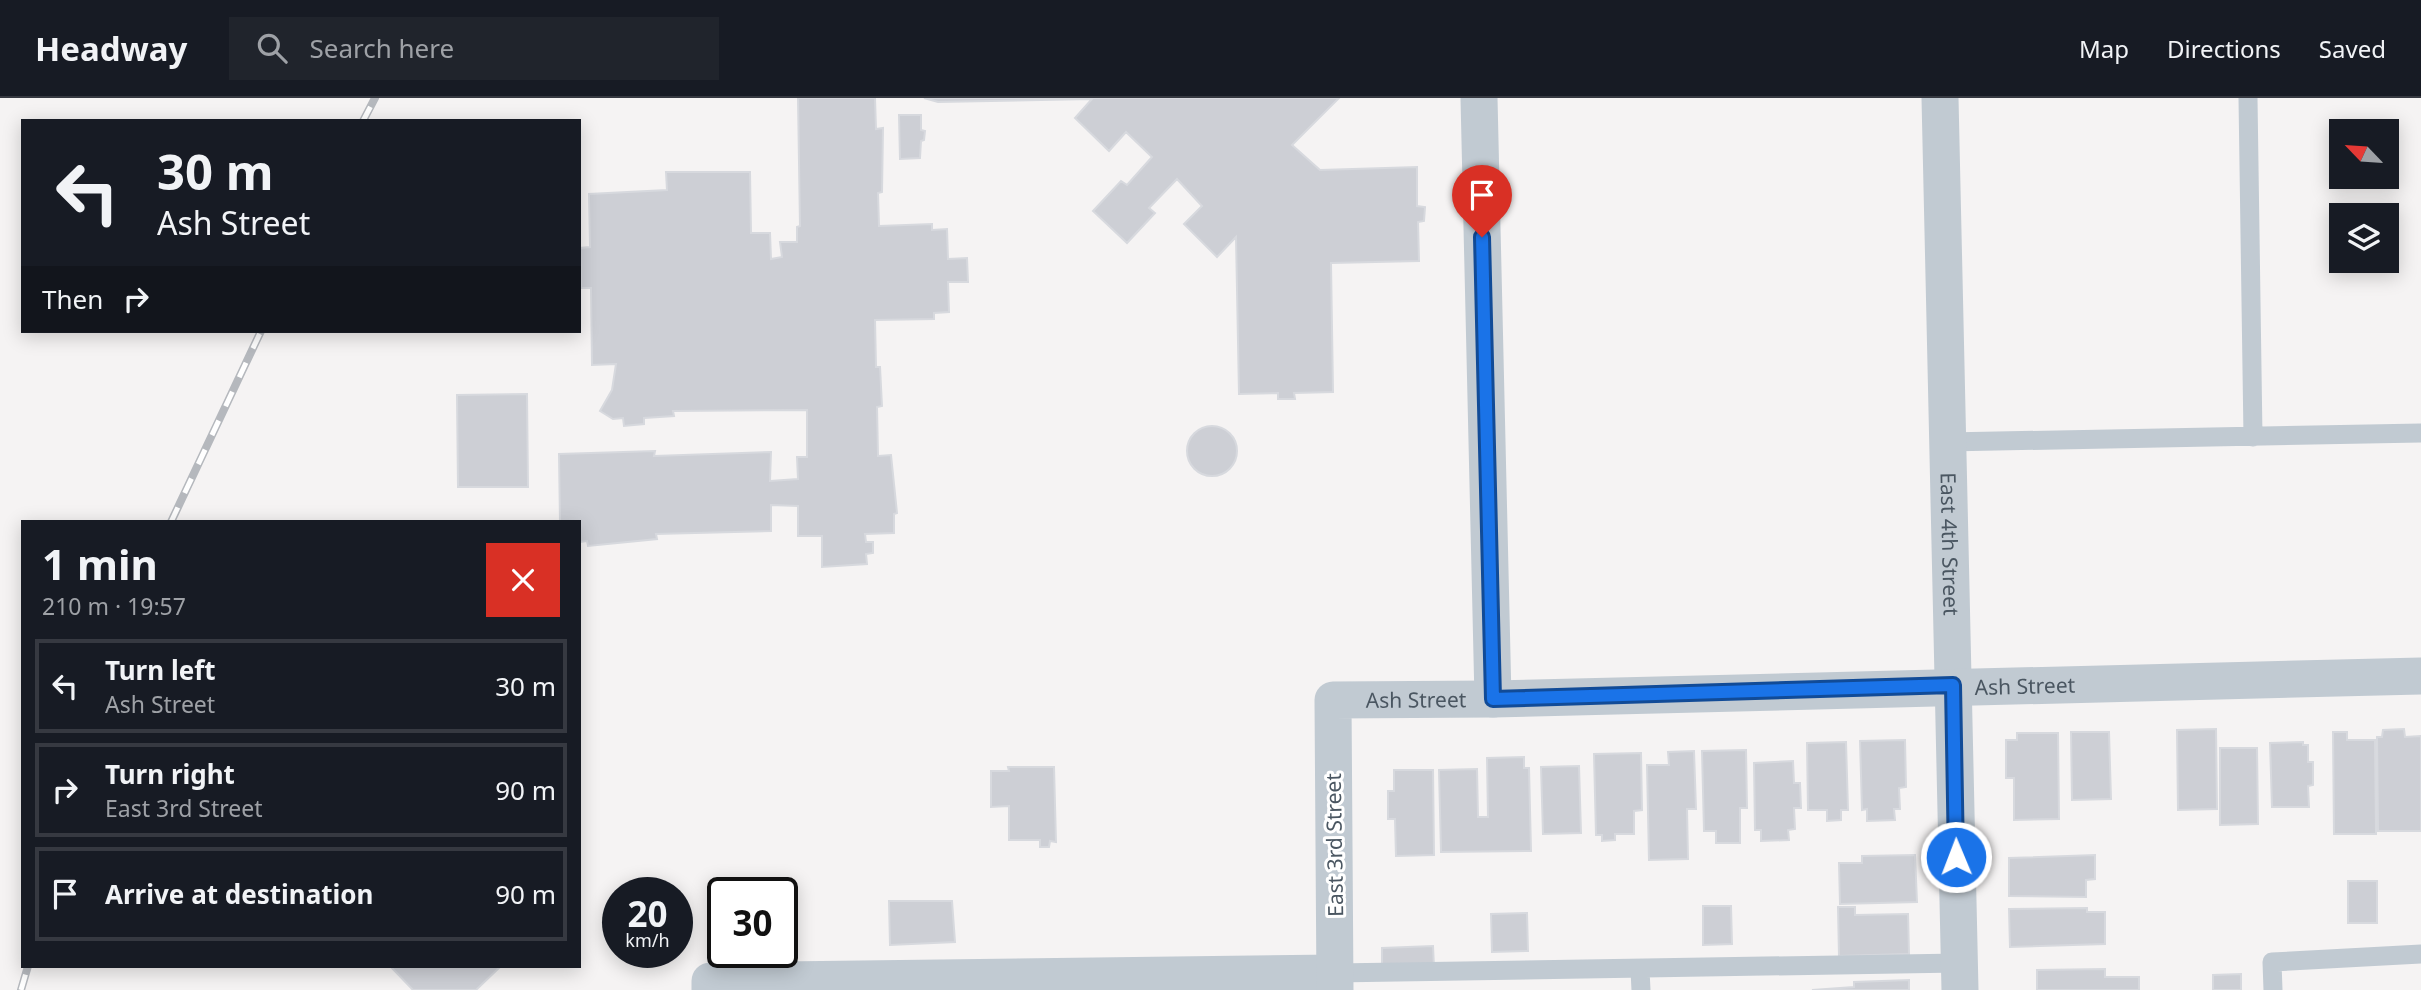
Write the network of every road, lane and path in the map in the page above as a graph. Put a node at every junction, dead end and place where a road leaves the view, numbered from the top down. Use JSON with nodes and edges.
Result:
{"nodes":[{"id":1,"x":1479,"y":98,"type":"edge"},
{"id":2,"x":1940,"y":98,"type":"edge"},
{"id":3,"x":2248,"y":98,"type":"edge"},
{"id":4,"x":2421,"y":433,"type":"edge"},
{"id":5,"x":2253,"y":437,"type":"junction"},
{"id":6,"x":1947,"y":442,"type":"junction"},
{"id":7,"x":2421,"y":676,"type":"edge"},
{"id":8,"x":1953,"y":685,"type":"junction"},
{"id":9,"x":1333,"y":699,"type":"joint"},
{"id":10,"x":1493,"y":699,"type":"junction"},
{"id":11,"x":2421,"y":954,"type":"edge"},
{"id":12,"x":1640,"y":970,"type":"junction"},
{"id":13,"x":1959,"y":976,"type":"edge"},
{"id":14,"x":1335,"y":981,"type":"edge"},
{"id":15,"x":1025,"y":983,"type":"edge"},
{"id":16,"x":710,"y":986,"type":"edge"},
{"id":17,"x":1641,"y":990,"type":"edge"},
{"id":18,"x":2273,"y":990,"type":"edge"}],
"edges":[{"from":1,"to":10,"type":"street"},
{"from":2,"to":6,"type":"street","name":"East 4th Street"},
{"from":3,"to":5,"type":"lane"},
{"from":4,"to":5,"type":"lane"},
{"from":5,"to":6,"type":"lane"},
{"from":6,"to":8,"type":"street","name":"East 4th Street"},
{"from":7,"to":8,"type":"street","name":"Ash Street"},
{"from":8,"to":10,"type":"street","name":"Ash Street"},
{"from":8,"to":13,"type":"street","name":"East 4th Street"},
{"from":9,"to":10,"type":"street","name":"Ash Street"},
{"from":9,"to":14,"type":"street","name":"East 3rd Street"},
{"from":11,"to":18,"type":"lane"},
{"from":12,"to":13,"type":"lane"},
{"from":12,"to":14,"type":"lane"},
{"from":12,"to":17,"type":"lane"},
{"from":14,"to":15,"type":"street"},
{"from":15,"to":16,"type":"street"}]}
